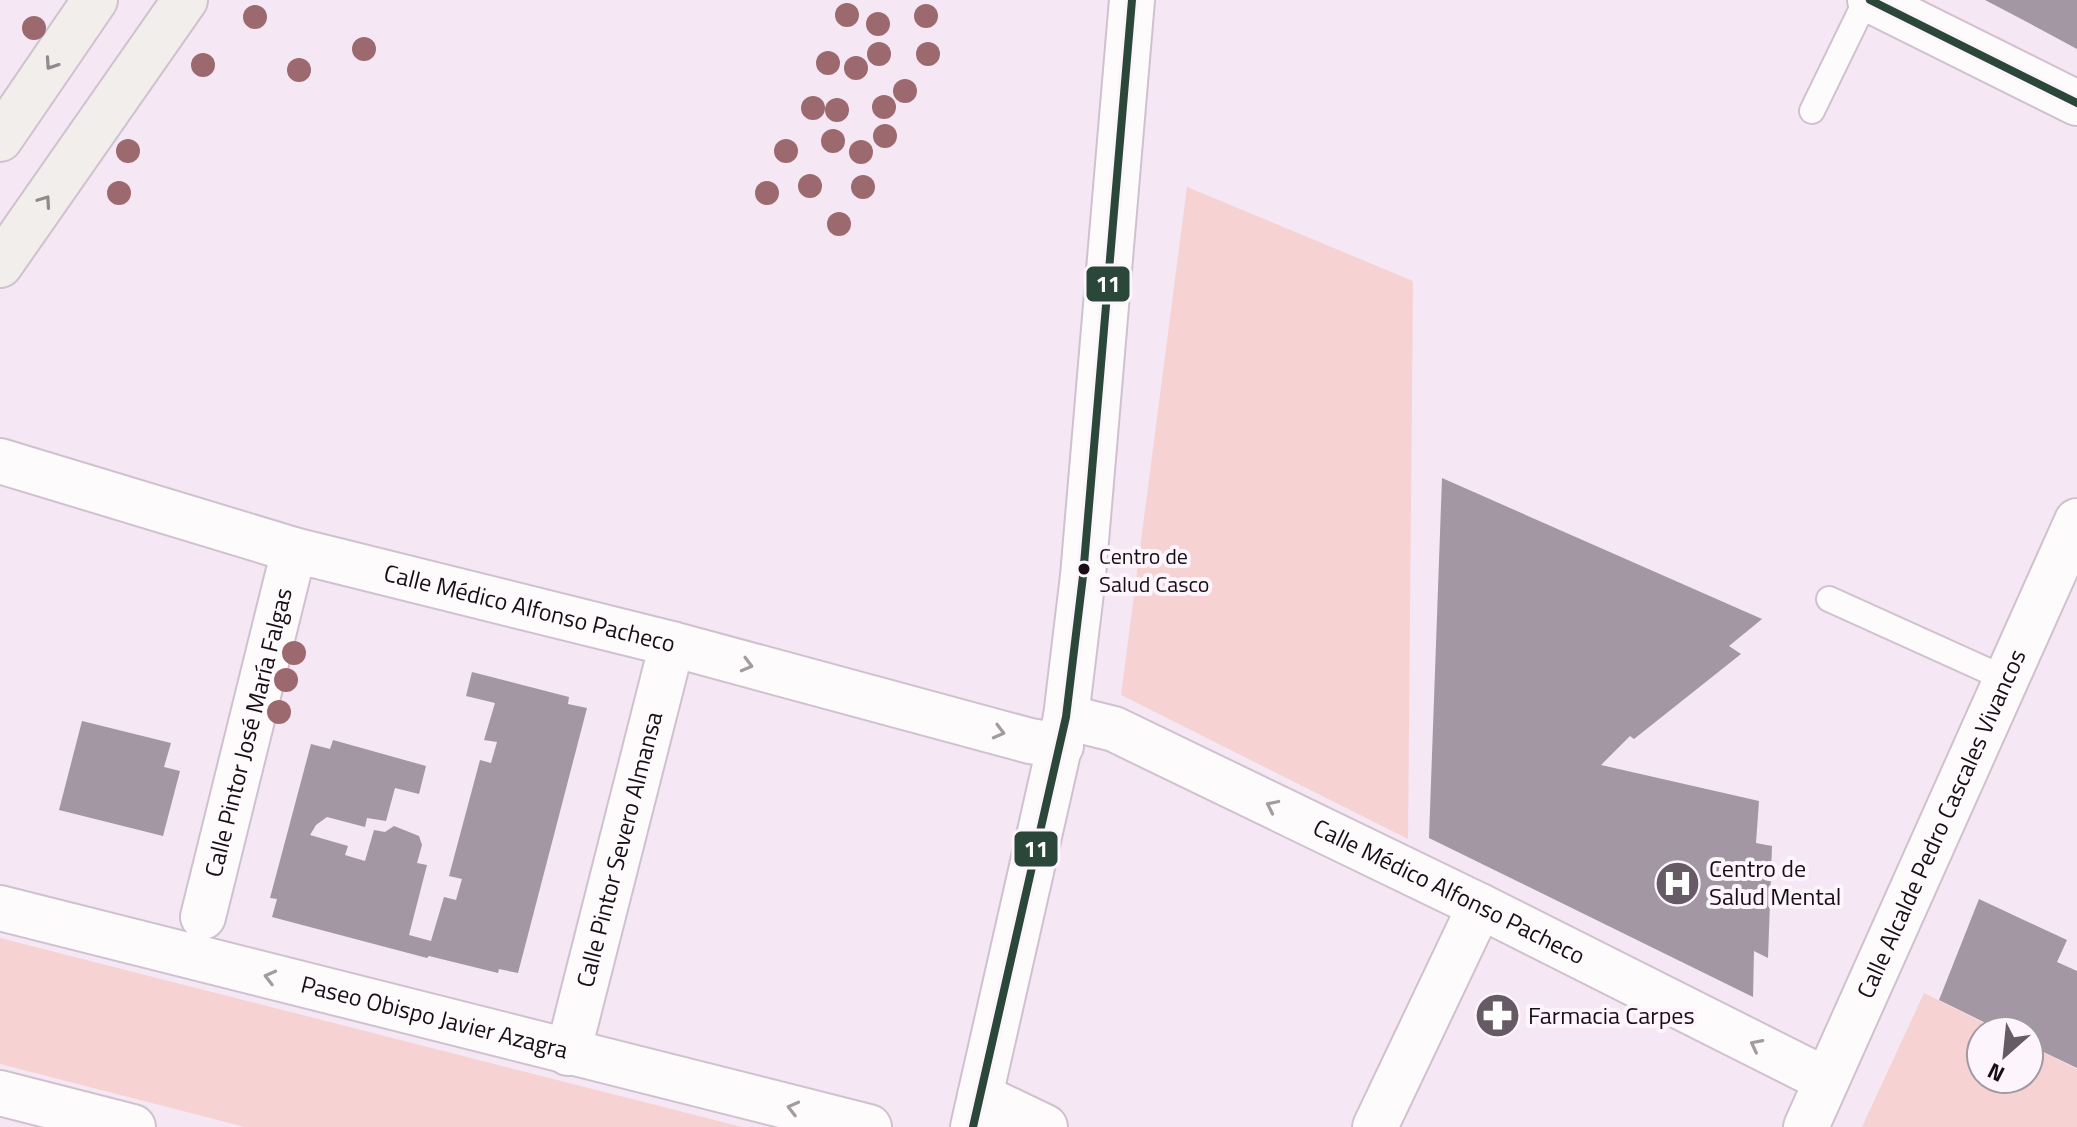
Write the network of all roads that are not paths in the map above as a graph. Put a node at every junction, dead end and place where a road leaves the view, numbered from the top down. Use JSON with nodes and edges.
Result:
{"nodes":[{"id":1,"x":95,"y":0,"type":"edge"},
{"id":2,"x":185,"y":0,"type":"edge"},
{"id":3,"x":1132,"y":0,"type":"edge"},
{"id":4,"x":1868,"y":0,"type":"edge"},
{"id":5,"x":2077,"y":103,"type":"edge"},
{"id":6,"x":1812,"y":111,"type":"dead end"},
{"id":7,"x":0,"y":139,"type":"edge"},
{"id":8,"x":0,"y":265,"type":"edge"},
{"id":9,"x":0,"y":461,"type":"edge"},
{"id":10,"x":2077,"y":521,"type":"edge"},
{"id":11,"x":294,"y":550,"type":"junction"},
{"id":12,"x":1829,"y":599,"type":"dead end"},
{"id":13,"x":672,"y":644,"type":"junction"},
{"id":14,"x":2006,"y":679,"type":"junction"},
{"id":15,"x":1064,"y":731,"type":"junction"},
{"id":16,"x":1480,"y":906,"type":"junction"},
{"id":17,"x":0,"y":908,"type":"edge"},
{"id":18,"x":203,"y":917,"type":"dead end"},
{"id":19,"x":568,"y":1053,"type":"junction"},
{"id":20,"x":1826,"y":1080,"type":"junction"},
{"id":21,"x":0,"y":1093,"type":"edge"},
{"id":22,"x":977,"y":1111,"type":"edge"},
{"id":23,"x":133,"y":1127,"type":"edge"},
{"id":24,"x":869,"y":1127,"type":"edge"},
{"id":25,"x":1045,"y":1127,"type":"edge"},
{"id":26,"x":1375,"y":1127,"type":"edge"},
{"id":27,"x":1806,"y":1127,"type":"edge"}],
"edges":[{"from":1,"to":7,"type":"main road","one_way":true},
{"from":8,"to":2,"type":"main road","one_way":true},
{"from":3,"to":15,"type":"street"},
{"from":4,"to":5,"type":"street"},
{"from":4,"to":6,"type":"lane"},
{"from":9,"to":11,"type":"street","name":"Calle Médico Alfonso Pacheco"},
{"from":10,"to":14,"type":"street","name":"Calle Alcalde Pedro Cascales Vivancos"},
{"from":11,"to":13,"type":"street","name":"Calle Médico Alfonso Pacheco"},
{"from":11,"to":18,"type":"street","name":"Calle Pintor José María Falgas"},
{"from":12,"to":14,"type":"lane"},
{"from":13,"to":15,"type":"street","name":"Calle Médico Alfonso Pacheco","one_way":true},
{"from":13,"to":19,"type":"street","name":"Calle Pintor Severo Almansa"},
{"from":14,"to":20,"type":"street","name":"Calle Alcalde Pedro Cascales Vivancos"},
{"from":16,"to":15,"type":"street","name":"Calle Médico Alfonso Pacheco","one_way":true},
{"from":15,"to":22,"type":"street"},
{"from":20,"to":16,"type":"street","name":"Calle Médico Alfonso Pacheco","one_way":true},
{"from":16,"to":26,"type":"street"},
{"from":19,"to":17,"type":"street","name":"Paseo Obispo Javier Azagra","one_way":true},
{"from":24,"to":19,"type":"street","name":"Paseo Obispo Javier Azagra","one_way":true},
{"from":20,"to":27,"type":"street","name":"Calle Alcalde Pedro Cascales Vivancos"},
{"from":21,"to":23,"type":"street"},
{"from":22,"to":25,"type":"street"}]}
